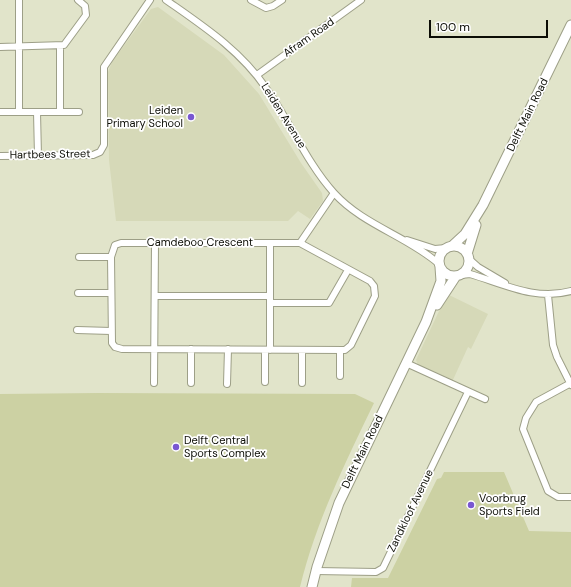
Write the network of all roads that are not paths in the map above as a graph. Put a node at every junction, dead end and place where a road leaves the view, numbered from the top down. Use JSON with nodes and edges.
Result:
{"nodes":[{"id":1,"x":19,"y":0,"type":"edge"},
{"id":2,"x":78,"y":0,"type":"edge"},
{"id":3,"x":150,"y":0,"type":"edge"},
{"id":4,"x":166,"y":0,"type":"edge"},
{"id":5,"x":251,"y":0,"type":"edge"},
{"id":6,"x":282,"y":0,"type":"edge"},
{"id":7,"x":360,"y":0,"type":"edge"},
{"id":8,"x":571,"y":25,"type":"edge"},
{"id":9,"x":60,"y":46,"type":"junction"},
{"id":10,"x":0,"y":47,"type":"edge"},
{"id":11,"x":19,"y":47,"type":"junction"},
{"id":12,"x":257,"y":75,"type":"junction"},
{"id":13,"x":0,"y":112,"type":"edge"},
{"id":14,"x":19,"y":112,"type":"junction"},
{"id":15,"x":37,"y":112,"type":"junction"},
{"id":16,"x":60,"y":112,"type":"junction"},
{"id":17,"x":78,"y":112,"type":"dead end"},
{"id":18,"x":0,"y":156,"type":"edge"},
{"id":19,"x":38,"y":156,"type":"junction"},
{"id":20,"x":334,"y":193,"type":"junction"},
{"id":21,"x":483,"y":204,"type":"junction"},
{"id":22,"x":395,"y":236,"type":"junction"},
{"id":23,"x":300,"y":242,"type":"junction"},
{"id":24,"x":156,"y":243,"type":"junction"},
{"id":25,"x":270,"y":243,"type":"junction"},
{"id":26,"x":449,"y":247,"type":"junction"},
{"id":27,"x":468,"y":256,"type":"junction"},
{"id":28,"x":79,"y":257,"type":"dead end"},
{"id":29,"x":111,"y":257,"type":"junction"},
{"id":30,"x":440,"y":265,"type":"junction"},
{"id":31,"x":348,"y":270,"type":"junction"},
{"id":32,"x":458,"y":275,"type":"junction"},
{"id":33,"x":513,"y":288,"type":"junction"},
{"id":34,"x":571,"y":291,"type":"edge"},
{"id":35,"x":78,"y":293,"type":"dead end"},
{"id":36,"x":111,"y":293,"type":"junction"},
{"id":37,"x":548,"y":295,"type":"junction"},
{"id":38,"x":155,"y":296,"type":"junction"},
{"id":39,"x":270,"y":296,"type":"junction"},
{"id":40,"x":270,"y":303,"type":"junction"},
{"id":41,"x":426,"y":322,"type":"junction"},
{"id":42,"x":77,"y":330,"type":"dead end"},
{"id":43,"x":111,"y":331,"type":"junction"},
{"id":44,"x":155,"y":349,"type":"junction"},
{"id":45,"x":191,"y":349,"type":"junction"},
{"id":46,"x":228,"y":349,"type":"junction"},
{"id":47,"x":268,"y":350,"type":"junction"},
{"id":48,"x":302,"y":350,"type":"junction"},
{"id":49,"x":340,"y":351,"type":"junction"},
{"id":50,"x":406,"y":363,"type":"junction"},
{"id":51,"x":340,"y":376,"type":"dead end"},
{"id":52,"x":265,"y":382,"type":"dead end"},
{"id":53,"x":154,"y":383,"type":"dead end"},
{"id":54,"x":191,"y":383,"type":"dead end"},
{"id":55,"x":302,"y":383,"type":"dead end"},
{"id":56,"x":227,"y":384,"type":"dead end"},
{"id":57,"x":571,"y":384,"type":"edge"},
{"id":58,"x":468,"y":392,"type":"junction"},
{"id":59,"x":485,"y":399,"type":"dead end"},
{"id":60,"x":571,"y":497,"type":"edge"},
{"id":61,"x":316,"y":571,"type":"junction"},
{"id":62,"x":312,"y":587,"type":"edge"}],
"edges":[{"from":1,"to":11,"type":"street"},
{"from":2,"to":9,"type":"street"},
{"from":3,"to":19,"type":"street","name":"Hartbees Street"},
{"from":4,"to":12,"type":"street","name":"Leiden Avenue"},
{"from":5,"to":6,"type":"street"},
{"from":7,"to":12,"type":"street","name":"Afram Road"},
{"from":8,"to":21,"type":"street","name":"Delft Main Road"},
{"from":9,"to":11,"type":"street"},
{"from":9,"to":16,"type":"street"},
{"from":10,"to":11,"type":"street"},
{"from":11,"to":14,"type":"street"},
{"from":12,"to":20,"type":"street","name":"Leiden Avenue"},
{"from":13,"to":14,"type":"street"},
{"from":14,"to":15,"type":"street"},
{"from":15,"to":16,"type":"street"},
{"from":15,"to":19,"type":"street"},
{"from":16,"to":17,"type":"street"},
{"from":18,"to":19,"type":"street","name":"Hartbees Street"},
{"from":20,"to":22,"type":"street","name":"Leiden Avenue"},
{"from":20,"to":23,"type":"street"},
{"from":21,"to":26,"type":"street","name":"Delft Main Road"},
{"from":21,"to":27,"type":"street","name":"Delft Main Road"},
{"from":22,"to":26,"type":"street","name":"Leiden Avenue"},
{"from":22,"to":30,"type":"street","name":"Leiden Avenue"},
{"from":23,"to":25,"type":"street","name":"Camdeboo Crescent"},
{"from":23,"to":31,"type":"street"},
{"from":24,"to":25,"type":"street","name":"Camdeboo Crescent"},
{"from":24,"to":29,"type":"street","name":"Camdeboo Crescent"},
{"from":24,"to":38,"type":"street"},
{"from":25,"to":39,"type":"street"},
{"from":26,"to":27,"type":"street"},
{"from":26,"to":30,"type":"street"},
{"from":27,"to":32,"type":"street"},
{"from":27,"to":33,"type":"street"},
{"from":28,"to":29,"type":"street"},
{"from":29,"to":36,"type":"street"},
{"from":30,"to":32,"type":"street"},
{"from":30,"to":41,"type":"street","name":"Delft Main Road"},
{"from":31,"to":40,"type":"street"},
{"from":31,"to":49,"type":"street"},
{"from":32,"to":33,"type":"street"},
{"from":32,"to":41,"type":"street","name":"Delft Main Road"},
{"from":33,"to":37,"type":"street"},
{"from":34,"to":37,"type":"street"},
{"from":35,"to":36,"type":"street"},
{"from":36,"to":43,"type":"street"},
{"from":37,"to":57,"type":"street"},
{"from":38,"to":39,"type":"street"},
{"from":38,"to":44,"type":"street"},
{"from":39,"to":40,"type":"street"},
{"from":40,"to":47,"type":"street"},
{"from":41,"to":50,"type":"street","name":"Delft Main Road"},
{"from":42,"to":43,"type":"street"},
{"from":43,"to":44,"type":"street"},
{"from":44,"to":45,"type":"street"},
{"from":44,"to":53,"type":"street"},
{"from":45,"to":46,"type":"street"},
{"from":45,"to":54,"type":"street"},
{"from":46,"to":47,"type":"street"},
{"from":46,"to":56,"type":"street"},
{"from":47,"to":48,"type":"street"},
{"from":47,"to":52,"type":"street"},
{"from":48,"to":49,"type":"street"},
{"from":48,"to":55,"type":"street"},
{"from":49,"to":51,"type":"street"},
{"from":50,"to":58,"type":"street"},
{"from":50,"to":61,"type":"street","name":"Delft Main Road"},
{"from":57,"to":60,"type":"street"},
{"from":58,"to":59,"type":"street"},
{"from":58,"to":61,"type":"street","name":"Zandkloof Avenue"},
{"from":61,"to":62,"type":"street","name":"Delft Main Road"}]}
